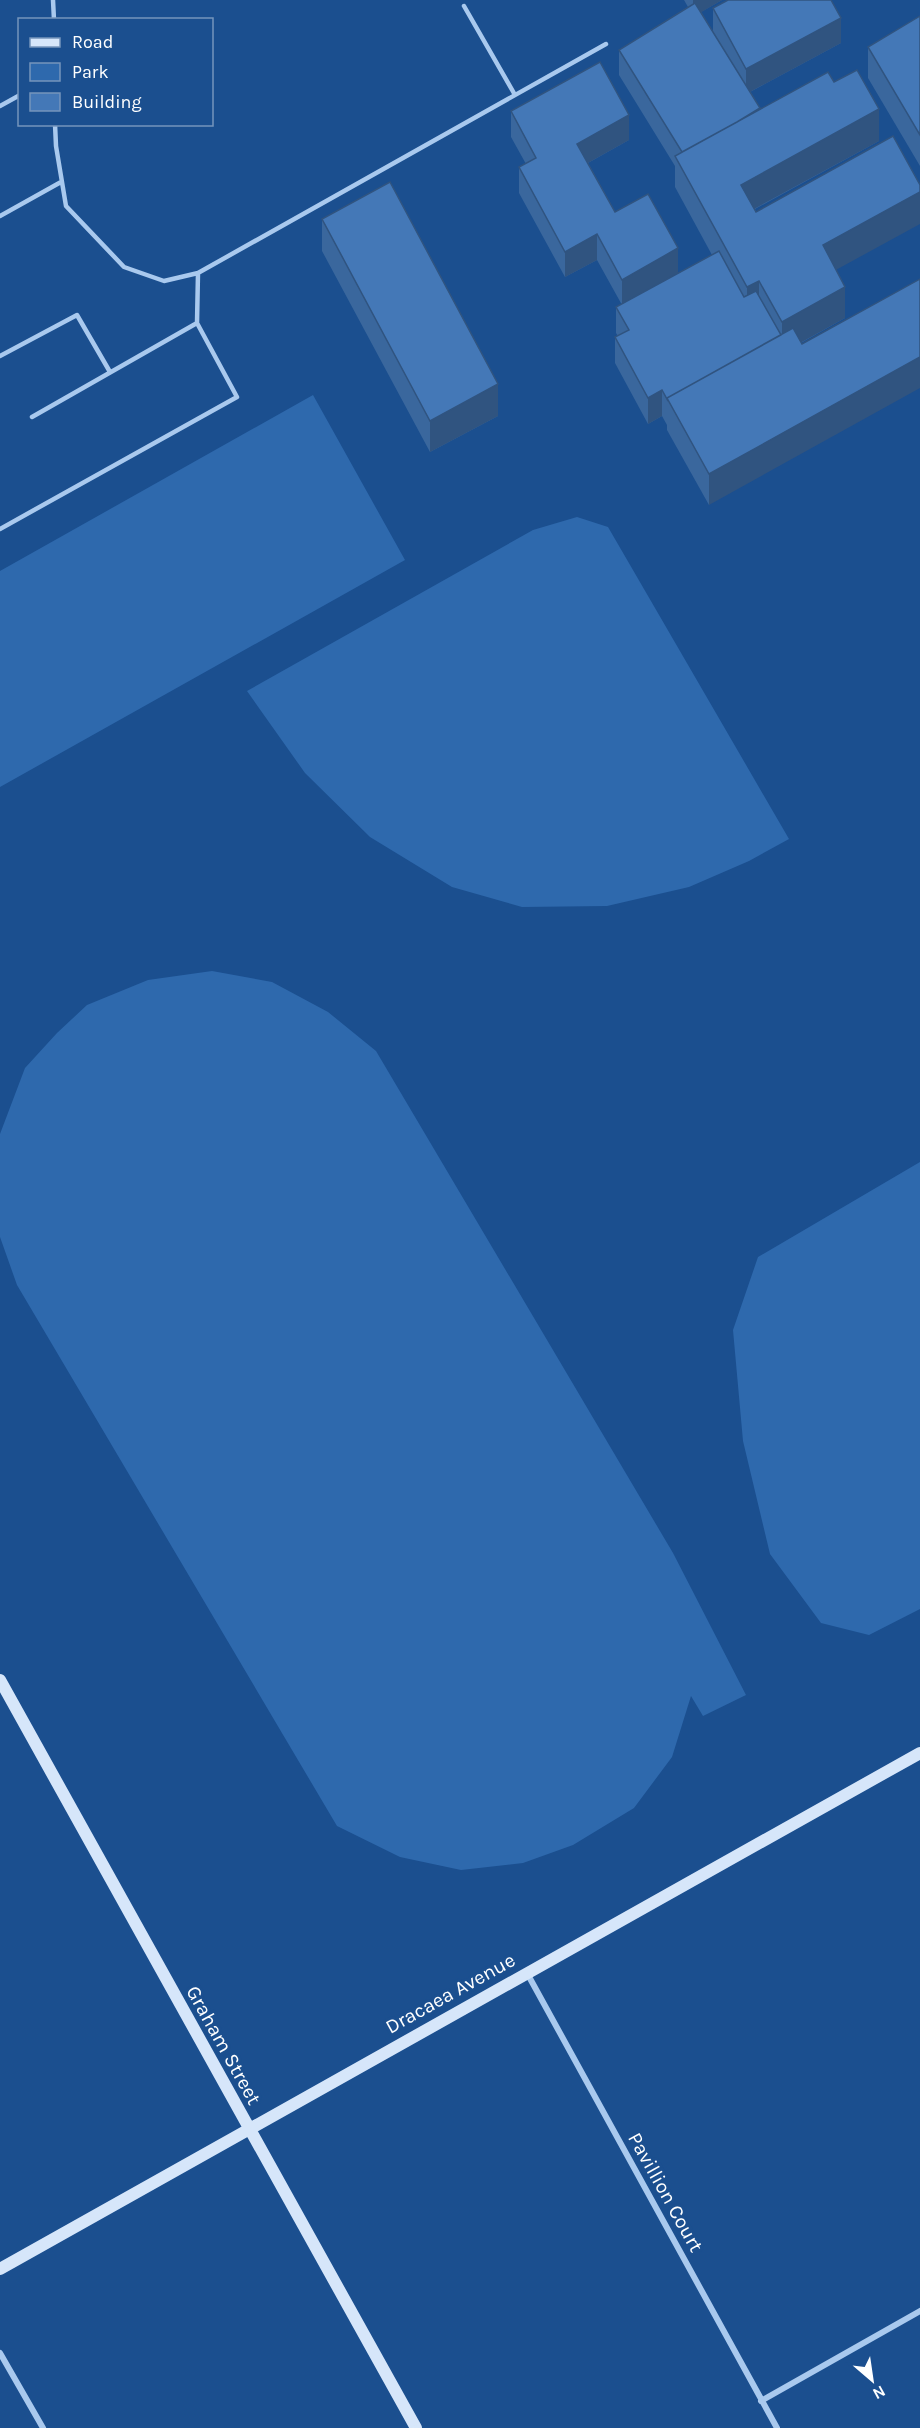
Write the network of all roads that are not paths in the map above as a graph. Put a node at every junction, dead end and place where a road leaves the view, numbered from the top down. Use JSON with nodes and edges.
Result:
{"nodes":[{"id":1,"x":53,"y":0,"type":"edge"},
{"id":2,"x":464,"y":6,"type":"dead end"},
{"id":3,"x":54,"y":18,"type":"edge"},
{"id":4,"x":606,"y":44,"type":"dead end"},
{"id":5,"x":515,"y":95,"type":"junction"},
{"id":6,"x":18,"y":96,"type":"edge"},
{"id":7,"x":0,"y":106,"type":"edge"},
{"id":8,"x":56,"y":126,"type":"edge"},
{"id":9,"x":61,"y":182,"type":"junction"},
{"id":10,"x":0,"y":216,"type":"edge"},
{"id":11,"x":198,"y":273,"type":"junction"},
{"id":12,"x":197,"y":323,"type":"junction"},
{"id":13,"x":0,"y":356,"type":"edge"},
{"id":14,"x":110,"y":372,"type":"junction"},
{"id":15,"x":32,"y":417,"type":"dead end"},
{"id":16,"x":0,"y":529,"type":"edge"},
{"id":17,"x":0,"y":1680,"type":"edge"},
{"id":18,"x":920,"y":1753,"type":"edge"},
{"id":19,"x":527,"y":1972,"type":"junction"},
{"id":20,"x":249,"y":2129,"type":"junction"},
{"id":21,"x":0,"y":2269,"type":"edge"},
{"id":22,"x":920,"y":2312,"type":"edge"},
{"id":23,"x":0,"y":2354,"type":"edge"},
{"id":24,"x":761,"y":2401,"type":"junction"},
{"id":25,"x":43,"y":2428,"type":"edge"},
{"id":26,"x":416,"y":2428,"type":"edge"},
{"id":27,"x":777,"y":2428,"type":"edge"}],
"edges":[{"from":1,"to":3,"type":"lane"},
{"from":2,"to":5,"type":"lane"},
{"from":4,"to":5,"type":"lane"},
{"from":5,"to":11,"type":"lane"},
{"from":6,"to":7,"type":"lane"},
{"from":8,"to":9,"type":"lane"},
{"from":9,"to":10,"type":"lane"},
{"from":9,"to":11,"type":"lane"},
{"from":11,"to":12,"type":"lane"},
{"from":12,"to":14,"type":"lane"},
{"from":12,"to":16,"type":"lane"},
{"from":13,"to":14,"type":"lane"},
{"from":14,"to":15,"type":"lane"},
{"from":17,"to":20,"type":"street","name":"Graham Street"},
{"from":18,"to":19,"type":"street","name":"Dracaea Avenue"},
{"from":19,"to":20,"type":"street","name":"Dracaea Avenue"},
{"from":19,"to":24,"type":"street","name":"Pavillion Court"},
{"from":20,"to":21,"type":"street","name":"Dracaea Avenue"},
{"from":20,"to":26,"type":"street","name":"Graham Street"},
{"from":22,"to":24,"type":"street"},
{"from":23,"to":25,"type":"street"},
{"from":24,"to":27,"type":"street","name":"Pavillion Court"}]}
